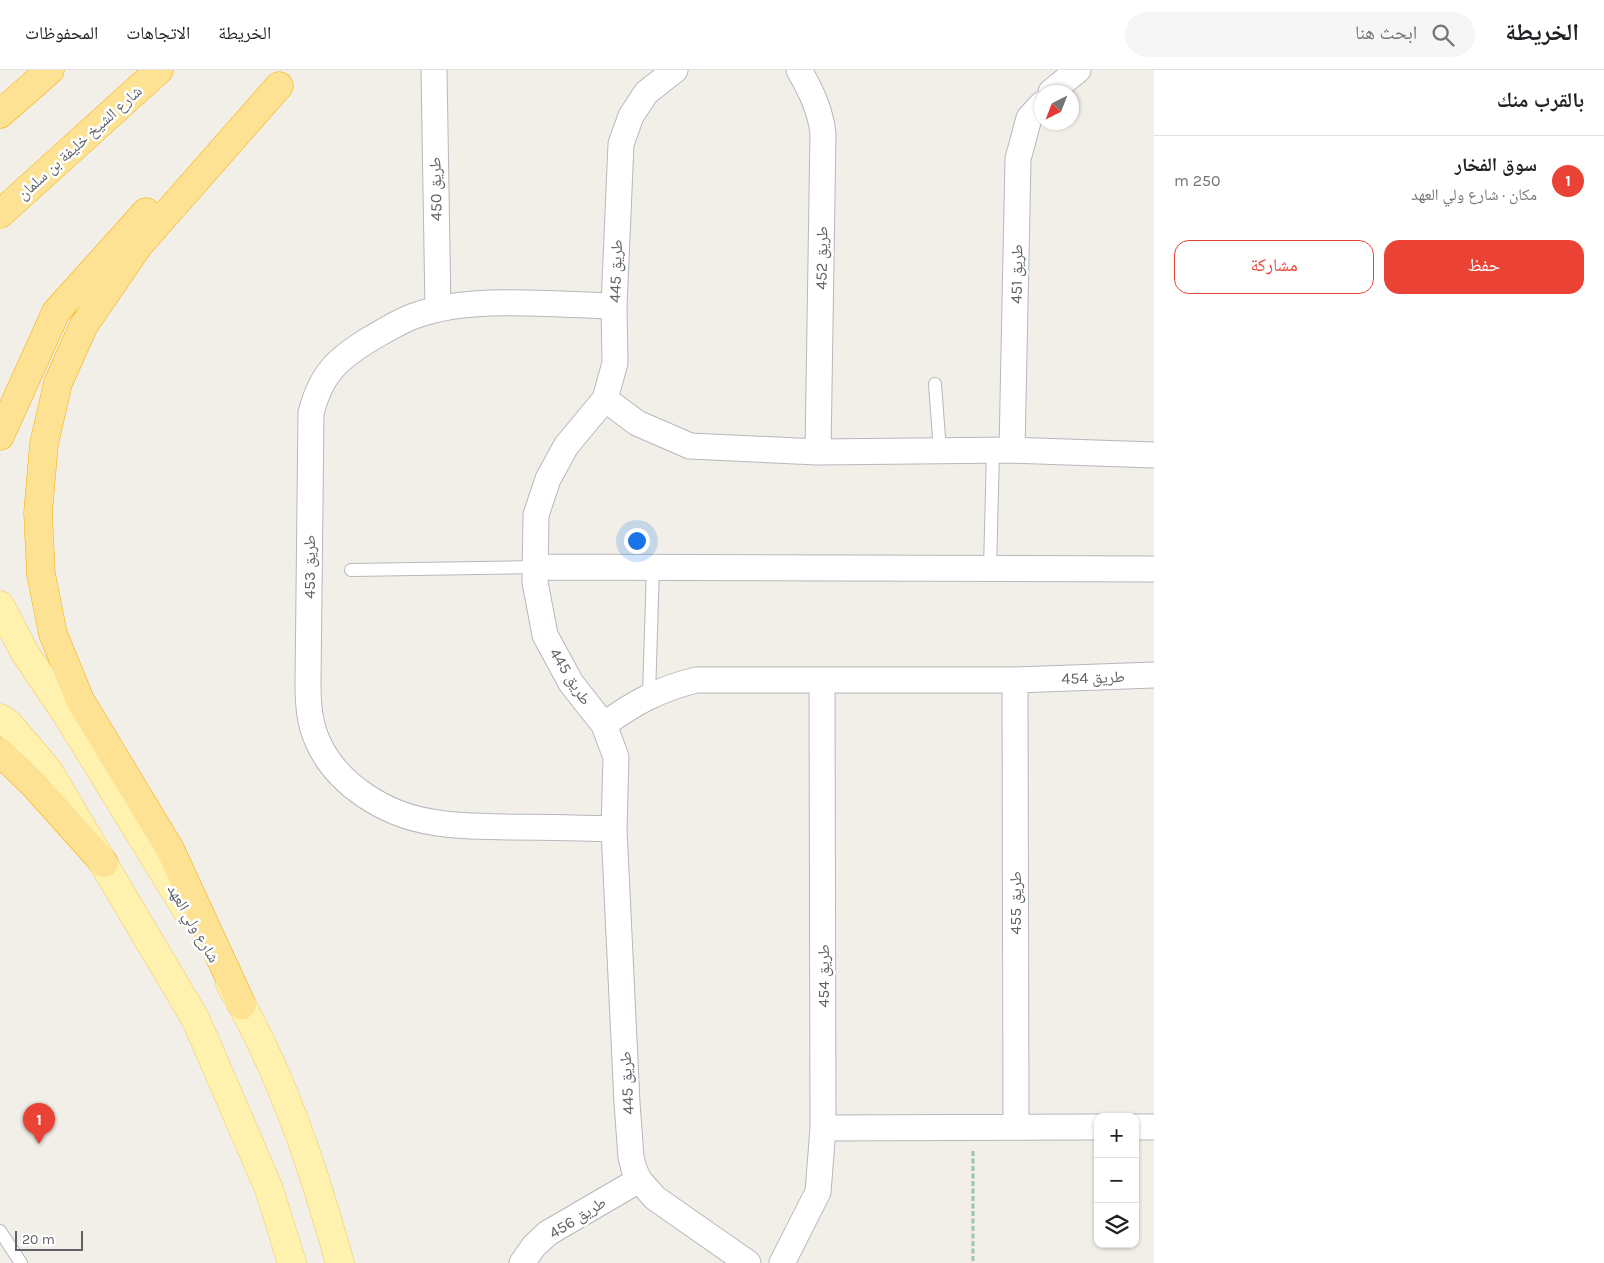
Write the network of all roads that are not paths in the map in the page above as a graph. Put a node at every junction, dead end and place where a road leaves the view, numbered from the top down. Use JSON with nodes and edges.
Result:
{"nodes":[{"id":1,"x":50,"y":70,"type":"edge"},
{"id":2,"x":159,"y":70,"type":"edge"},
{"id":3,"x":434,"y":70,"type":"edge"},
{"id":4,"x":676,"y":70,"type":"edge"},
{"id":5,"x":799,"y":70,"type":"edge"},
{"id":6,"x":1078,"y":70,"type":"edge"},
{"id":7,"x":287,"y":78,"type":"edge"},
{"id":8,"x":1057,"y":85,"type":"edge"},
{"id":9,"x":1034,"y":113,"type":"edge"},
{"id":10,"x":0,"y":114,"type":"edge"},
{"id":11,"x":0,"y":214,"type":"edge"},
{"id":12,"x":614,"y":306,"type":"junction"},
{"id":13,"x":438,"y":309,"type":"junction"},
{"id":14,"x":935,"y":384,"type":"dead end"},
{"id":15,"x":604,"y":399,"type":"junction"},
{"id":16,"x":0,"y":436,"type":"edge"},
{"id":17,"x":1003,"y":450,"type":"junction"},
{"id":18,"x":940,"y":451,"type":"junction"},
{"id":19,"x":818,"y":452,"type":"junction"},
{"id":20,"x":1154,"y":455,"type":"edge"},
{"id":21,"x":535,"y":567,"type":"junction"},
{"id":22,"x":653,"y":567,"type":"junction"},
{"id":23,"x":990,"y":568,"type":"junction"},
{"id":24,"x":1154,"y":569,"type":"edge"},
{"id":25,"x":350,"y":570,"type":"dead end"},
{"id":26,"x":0,"y":605,"type":"edge"},
{"id":27,"x":1154,"y":675,"type":"edge"},
{"id":28,"x":822,"y":680,"type":"junction"},
{"id":29,"x":1015,"y":680,"type":"junction"},
{"id":30,"x":649,"y":695,"type":"junction"},
{"id":31,"x":0,"y":718,"type":"edge"},
{"id":32,"x":604,"y":725,"type":"junction"},
{"id":33,"x":0,"y":752,"type":"edge"},
{"id":34,"x":614,"y":829,"type":"junction"},
{"id":35,"x":104,"y":863,"type":"junction"},
{"id":36,"x":242,"y":1005,"type":"junction"},
{"id":37,"x":1016,"y":1126,"type":"junction"},
{"id":38,"x":1094,"y":1127,"type":"edge"},
{"id":39,"x":1139,"y":1127,"type":"edge"},
{"id":40,"x":1154,"y":1127,"type":"edge"},
{"id":41,"x":823,"y":1128,"type":"junction"},
{"id":42,"x":639,"y":1180,"type":"junction"},
{"id":43,"x":0,"y":1231,"type":"edge"},
{"id":44,"x":21,"y":1263,"type":"edge"},
{"id":45,"x":292,"y":1263,"type":"edge"},
{"id":46,"x":340,"y":1263,"type":"edge"},
{"id":47,"x":522,"y":1263,"type":"edge"},
{"id":48,"x":748,"y":1263,"type":"edge"},
{"id":49,"x":782,"y":1263,"type":"edge"}],
"edges":[{"from":1,"to":10,"type":"highway"},
{"from":2,"to":11,"type":"highway","name":"شارع الشيخ خليفة بن سلمان"},
{"from":3,"to":13,"type":"street","name":"طريق 450"},
{"from":4,"to":12,"type":"street","name":"طريق 445"},
{"from":5,"to":19,"type":"street","name":"طريق 452"},
{"from":6,"to":8,"type":"street"},
{"from":7,"to":16,"type":"highway"},
{"from":7,"to":36,"type":"highway"},
{"from":9,"to":17,"type":"street","name":"طريق 451"},
{"from":12,"to":13,"type":"street","name":"طريق 453"},
{"from":12,"to":15,"type":"street","name":"طريق 445"},
{"from":13,"to":34,"type":"street","name":"طريق 453"},
{"from":14,"to":18,"type":"lane"},
{"from":15,"to":19,"type":"street"},
{"from":15,"to":21,"type":"street","name":"طريق 445"},
{"from":17,"to":18,"type":"street"},
{"from":17,"to":20,"type":"street"},
{"from":17,"to":23,"type":"lane"},
{"from":18,"to":19,"type":"street"},
{"from":21,"to":22,"type":"street"},
{"from":21,"to":25,"type":"lane"},
{"from":21,"to":32,"type":"street","name":"طريق 445"},
{"from":22,"to":23,"type":"street"},
{"from":22,"to":30,"type":"lane"},
{"from":23,"to":24,"type":"street"},
{"from":26,"to":36,"type":"main road","name":"شارع ولي العهد"},
{"from":27,"to":29,"type":"street","name":"طريق 454"},
{"from":28,"to":29,"type":"street","name":"طريق 454"},
{"from":28,"to":30,"type":"street","name":"طريق 454"},
{"from":28,"to":41,"type":"street","name":"طريق 454"},
{"from":29,"to":37,"type":"street","name":"طريق 455"},
{"from":30,"to":32,"type":"street","name":"طريق 454"},
{"from":31,"to":35,"type":"main road"},
{"from":32,"to":34,"type":"street","name":"طريق 445"},
{"from":33,"to":35,"type":"highway"},
{"from":34,"to":42,"type":"street","name":"طريق 445"},
{"from":35,"to":45,"type":"main road"},
{"from":36,"to":46,"type":"main road","name":"شارع ولي العهد"},
{"from":37,"to":38,"type":"street"},
{"from":37,"to":41,"type":"street"},
{"from":39,"to":40,"type":"street"},
{"from":41,"to":49,"type":"street","name":"طريق 454"},
{"from":42,"to":47,"type":"street","name":"طريق 456"},
{"from":42,"to":48,"type":"street","name":"طريق 445"},
{"from":43,"to":44,"type":"lane"}]}
